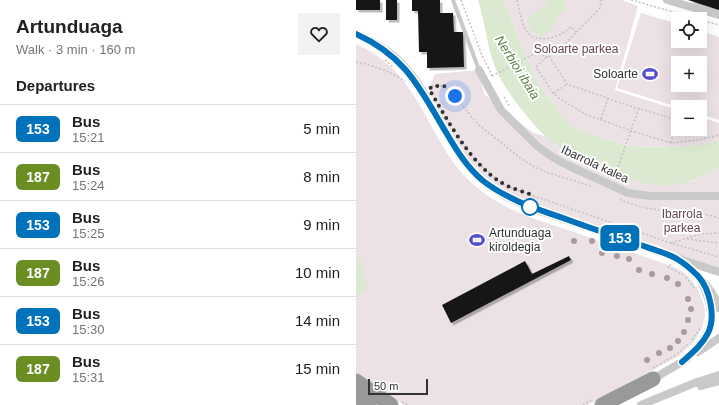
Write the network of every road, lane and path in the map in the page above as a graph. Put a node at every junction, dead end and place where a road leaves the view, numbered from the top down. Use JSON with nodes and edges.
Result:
{"nodes":[{"id":1,"x":453,"y":0,"type":"edge"},
{"id":2,"x":461,"y":0,"type":"edge"},
{"id":3,"x":517,"y":0,"type":"edge"},
{"id":4,"x":601,"y":0,"type":"edge"},
{"id":5,"x":631,"y":0,"type":"edge"},
{"id":6,"x":667,"y":0,"type":"edge"},
{"id":7,"x":674,"y":12,"type":"edge"},
{"id":8,"x":719,"y":15,"type":"edge"},
{"id":9,"x":707,"y":21,"type":"edge"},
{"id":10,"x":719,"y":25,"type":"edge"},
{"id":11,"x":576,"y":32,"type":"junction"},
{"id":12,"x":356,"y":34,"type":"edge"},
{"id":13,"x":380,"y":57,"type":"dead end"},
{"id":14,"x":548,"y":57,"type":"junction"},
{"id":15,"x":356,"y":62,"type":"edge"},
{"id":16,"x":488,"y":67,"type":"junction"},
{"id":17,"x":482,"y":69,"type":"junction"},
{"id":18,"x":396,"y":70,"type":"dead end"},
{"id":19,"x":400,"y":76,"type":"dead end"},
{"id":20,"x":567,"y":84,"type":"junction"},
{"id":21,"x":429,"y":89,"type":"dead end"},
{"id":22,"x":554,"y":94,"type":"junction"},
{"id":23,"x":608,"y":98,"type":"junction"},
{"id":24,"x":506,"y":106,"type":"dead end"},
{"id":25,"x":511,"y":108,"type":"dead end"},
{"id":26,"x":639,"y":108,"type":"junction"},
{"id":27,"x":671,"y":118,"type":"edge"},
{"id":28,"x":601,"y":119,"type":"junction"},
{"id":29,"x":632,"y":131,"type":"junction"},
{"id":30,"x":719,"y":135,"type":"edge"},
{"id":31,"x":672,"y":136,"type":"edge"},
{"id":32,"x":460,"y":139,"type":"dead end"},
{"id":33,"x":670,"y":143,"type":"junction"},
{"id":34,"x":469,"y":152,"type":"dead end"},
{"id":35,"x":473,"y":158,"type":"dead end"},
{"id":36,"x":613,"y":181,"type":"junction"},
{"id":37,"x":594,"y":186,"type":"dead end"},
{"id":38,"x":719,"y":196,"type":"edge"},
{"id":39,"x":618,"y":197,"type":"dead end"},
{"id":40,"x":719,"y":218,"type":"edge"},
{"id":41,"x":719,"y":233,"type":"edge"},
{"id":42,"x":686,"y":238,"type":"junction"},
{"id":43,"x":671,"y":243,"type":"junction"},
{"id":44,"x":719,"y":243,"type":"edge"},
{"id":45,"x":719,"y":257,"type":"edge"},
{"id":46,"x":676,"y":258,"type":"junction"},
{"id":47,"x":719,"y":272,"type":"edge"},
{"id":48,"x":699,"y":277,"type":"junction"},
{"id":49,"x":696,"y":291,"type":"dead end"},
{"id":50,"x":719,"y":308,"type":"edge"},
{"id":51,"x":700,"y":328,"type":"dead end"},
{"id":52,"x":719,"y":338,"type":"edge"},
{"id":53,"x":682,"y":362,"type":"junction"},
{"id":54,"x":653,"y":374,"type":"junction"},
{"id":55,"x":719,"y":375,"type":"edge"},
{"id":56,"x":356,"y":381,"type":"edge"},
{"id":57,"x":719,"y":381,"type":"edge"},
{"id":58,"x":669,"y":393,"type":"junction"},
{"id":59,"x":356,"y":395,"type":"edge"},
{"id":60,"x":598,"y":402,"type":"edge"},
{"id":61,"x":368,"y":405,"type":"edge"},
{"id":62,"x":391,"y":405,"type":"edge"},
{"id":63,"x":583,"y":405,"type":"edge"},
{"id":64,"x":641,"y":405,"type":"edge"}],
"edges":[{"from":1,"to":17,"type":"lane"},
{"from":2,"to":16,"type":"path"},
{"from":3,"to":11,"type":"path"},
{"from":4,"to":11,"type":"path"},
{"from":5,"to":7,"type":"path"},
{"from":6,"to":8,"type":"street"},
{"from":9,"to":10,"type":"path"},
{"from":11,"to":14,"type":"path"},
{"from":12,"to":46,"type":"street"},
{"from":13,"to":18,"type":"path"},
{"from":14,"to":16,"type":"path"},
{"from":14,"to":20,"type":"path"},
{"from":14,"to":22,"type":"path"},
{"from":15,"to":19,"type":"path"},
{"from":16,"to":17,"type":"path"},
{"from":17,"to":36,"type":"street","name":"Ibarrola kalea"},
{"from":20,"to":22,"type":"path"},
{"from":20,"to":23,"type":"path"},
{"from":21,"to":37,"type":"path"},
{"from":22,"to":28,"type":"path"},
{"from":23,"to":26,"type":"path"},
{"from":23,"to":28,"type":"path"},
{"from":24,"to":25,"type":"path"},
{"from":26,"to":27,"type":"path"},
{"from":26,"to":29,"type":"path"},
{"from":28,"to":29,"type":"path"},
{"from":29,"to":33,"type":"path"},
{"from":29,"to":36,"type":"path"},
{"from":30,"to":33,"type":"path"},
{"from":31,"to":33,"type":"path"},
{"from":32,"to":34,"type":"path"},
{"from":35,"to":43,"type":"path"},
{"from":36,"to":38,"type":"street","name":"Ibarrola kalea"},
{"from":39,"to":40,"type":"path"},
{"from":41,"to":42,"type":"path"},
{"from":42,"to":43,"type":"path"},
{"from":42,"to":44,"type":"path"},
{"from":43,"to":45,"type":"path"},
{"from":46,"to":47,"type":"street"},
{"from":46,"to":48,"type":"street"},
{"from":46,"to":49,"type":"path"},
{"from":48,"to":50,"type":"street"},
{"from":48,"to":53,"type":"street"},
{"from":51,"to":54,"type":"path"},
{"from":52,"to":53,"type":"street"},
{"from":53,"to":54,"type":"street"},
{"from":54,"to":60,"type":"highway"},
{"from":55,"to":58,"type":"street"},
{"from":56,"to":62,"type":"highway"},
{"from":57,"to":58,"type":"street"},
{"from":58,"to":64,"type":"street"},
{"from":59,"to":61,"type":"highway"},
{"from":60,"to":63,"type":"path"}]}
